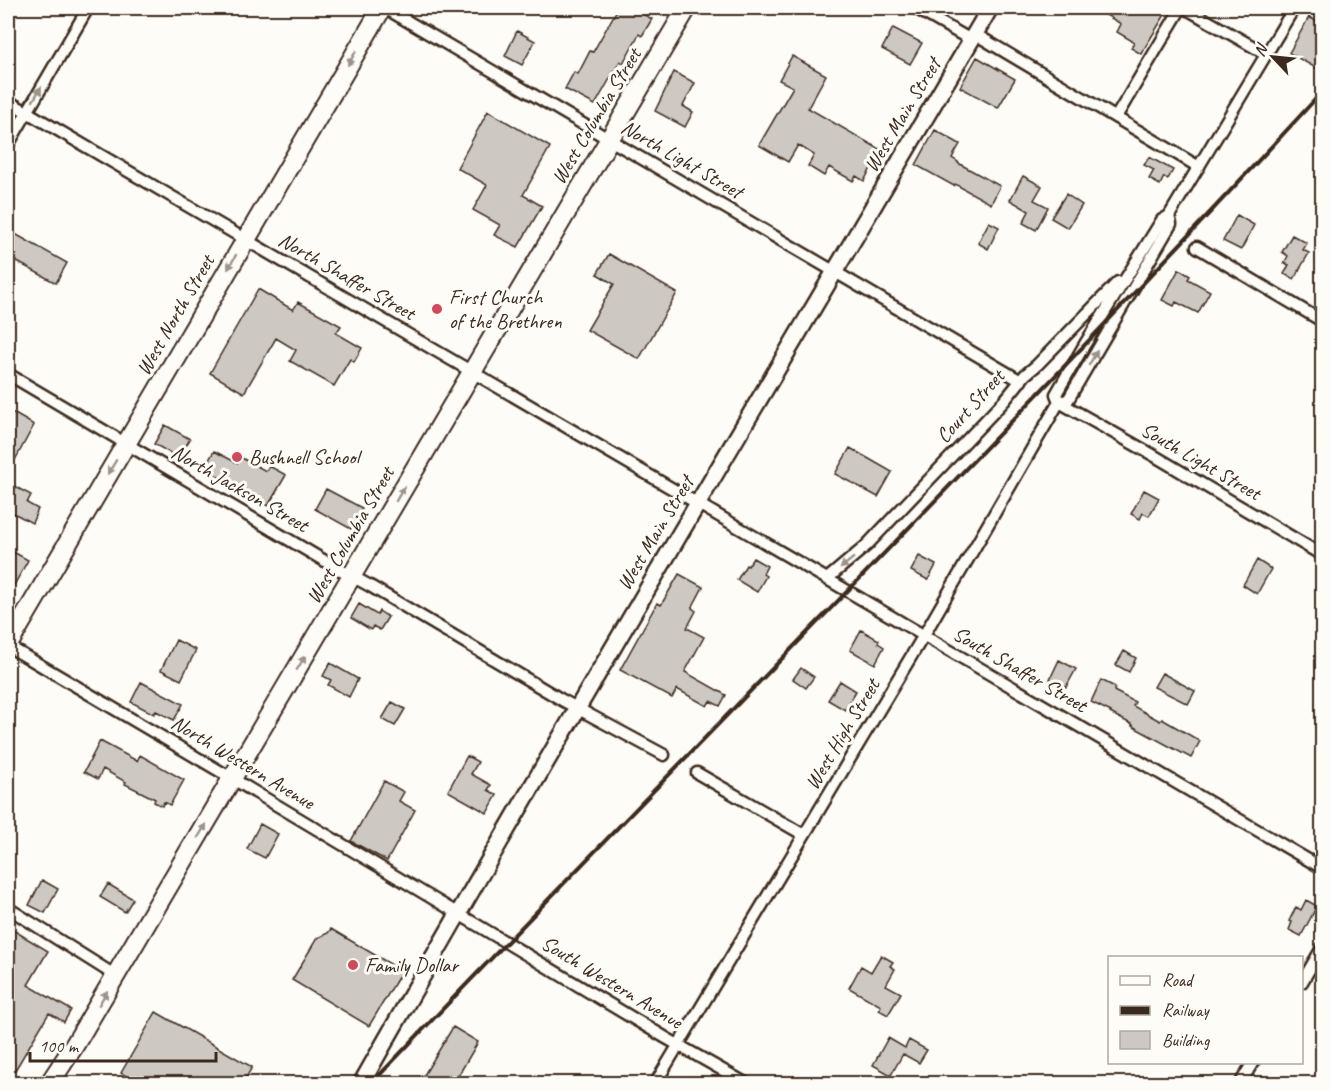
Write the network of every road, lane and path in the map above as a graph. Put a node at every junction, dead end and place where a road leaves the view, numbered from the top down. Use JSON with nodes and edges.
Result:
{"nodes":[{"id":1,"x":88,"y":8,"type":"edge"},
{"id":2,"x":384,"y":8,"type":"edge"},
{"id":3,"x":687,"y":8,"type":"edge"},
{"id":4,"x":915,"y":8,"type":"edge"},
{"id":5,"x":990,"y":8,"type":"edge"},
{"id":6,"x":1183,"y":8,"type":"edge"},
{"id":7,"x":1294,"y":8,"type":"edge"},
{"id":8,"x":973,"y":37,"type":"junction"},
{"id":9,"x":1266,"y":54,"type":"junction"},
{"id":10,"x":8,"y":101,"type":"edge"},
{"id":11,"x":27,"y":112,"type":"junction"},
{"id":12,"x":1116,"y":117,"type":"junction"},
{"id":13,"x":609,"y":139,"type":"junction"},
{"id":14,"x":8,"y":145,"type":"edge"},
{"id":15,"x":1199,"y":167,"type":"junction"},
{"id":16,"x":1169,"y":216,"type":"junction"},
{"id":17,"x":246,"y":240,"type":"junction"},
{"id":18,"x":1197,"y":247,"type":"dead end"},
{"id":19,"x":1139,"y":256,"type":"junction"},
{"id":20,"x":834,"y":271,"type":"junction"},
{"id":21,"x":1323,"y":321,"type":"edge"},
{"id":22,"x":471,"y":372,"type":"junction"},
{"id":23,"x":8,"y":374,"type":"edge"},
{"id":24,"x":1021,"y":381,"type":"junction"},
{"id":25,"x":1059,"y":402,"type":"junction"},
{"id":26,"x":126,"y":444,"type":"junction"},
{"id":27,"x":697,"y":503,"type":"junction"},
{"id":28,"x":1323,"y":555,"type":"edge"},
{"id":29,"x":352,"y":576,"type":"junction"},
{"id":30,"x":827,"y":579,"type":"junction"},
{"id":31,"x":924,"y":635,"type":"junction"},
{"id":32,"x":8,"y":646,"type":"edge"},
{"id":33,"x":577,"y":708,"type":"junction"},
{"id":34,"x":664,"y":755,"type":"dead end"},
{"id":35,"x":697,"y":773,"type":"dead end"},
{"id":36,"x":233,"y":779,"type":"junction"},
{"id":37,"x":804,"y":835,"type":"junction"},
{"id":38,"x":1323,"y":868,"type":"edge"},
{"id":39,"x":8,"y":908,"type":"edge"},
{"id":40,"x":458,"y":913,"type":"junction"},
{"id":41,"x":1323,"y":948,"type":"edge"},
{"id":42,"x":116,"y":976,"type":"junction"},
{"id":43,"x":1303,"y":980,"type":"edge"},
{"id":44,"x":678,"y":1044,"type":"junction"},
{"id":45,"x":1252,"y":1064,"type":"edge"},
{"id":46,"x":49,"y":1083,"type":"edge"},
{"id":47,"x":361,"y":1083,"type":"edge"},
{"id":48,"x":655,"y":1083,"type":"edge"},
{"id":49,"x":747,"y":1083,"type":"edge"},
{"id":50,"x":1240,"y":1083,"type":"edge"}],
"edges":[{"from":11,"to":1,"type":"street","one_way":true},
{"from":2,"to":13,"type":"street","name":"North Light Street"},
{"from":2,"to":17,"type":"main road","name":"West North Street","one_way":true},
{"from":3,"to":13,"type":"main road","name":"West Columbia Street"},
{"from":4,"to":8,"type":"street"},
{"from":5,"to":8,"type":"street","name":"West Main Street"},
{"from":6,"to":9,"type":"street"},
{"from":6,"to":12,"type":"street"},
{"from":7,"to":9,"type":"street","name":"West High Street"},
{"from":8,"to":12,"type":"street"},
{"from":8,"to":20,"type":"street","name":"West Main Street"},
{"from":9,"to":15,"type":"street","name":"West High Street"},
{"from":10,"to":11,"type":"street","name":"North Shaffer Street"},
{"from":11,"to":14,"type":"street"},
{"from":11,"to":17,"type":"street","name":"North Shaffer Street"},
{"from":12,"to":15,"type":"street"},
{"from":13,"to":20,"type":"street","name":"North Light Street"},
{"from":13,"to":22,"type":"main road","name":"West Columbia Street"},
{"from":15,"to":16,"type":"street","name":"West High Street"},
{"from":16,"to":19,"type":"street","name":"West High Street"},
{"from":25,"to":16,"type":"street","name":"West High Street","one_way":true},
{"from":17,"to":22,"type":"street","name":"North Shaffer Street"},
{"from":17,"to":26,"type":"main road","name":"West North Street","one_way":true},
{"from":18,"to":21,"type":"street"},
{"from":19,"to":24,"type":"street","name":"Court Street"},
{"from":19,"to":25,"type":"street","name":"West High Street"},
{"from":20,"to":24,"type":"street"},
{"from":20,"to":27,"type":"street","name":"West Main Street"},
{"from":22,"to":27,"type":"street","name":"North Shaffer Street"},
{"from":29,"to":22,"type":"main road","name":"West Columbia Street","one_way":true},
{"from":23,"to":26,"type":"street","name":"North Jackson Street"},
{"from":24,"to":30,"type":"street","name":"Court Street","one_way":true},
{"from":25,"to":28,"type":"street","name":"South Light Street"},
{"from":25,"to":31,"type":"street","name":"West High Street"},
{"from":26,"to":29,"type":"street","name":"North Jackson Street"},
{"from":26,"to":32,"type":"main road","name":"West North Street","one_way":true},
{"from":27,"to":30,"type":"street","name":"South Shaffer Street"},
{"from":27,"to":33,"type":"street","name":"West Main Street"},
{"from":29,"to":33,"type":"street","name":"North Jackson Street"},
{"from":36,"to":29,"type":"main road","name":"West Columbia Street","one_way":true},
{"from":30,"to":31,"type":"street","name":"South Shaffer Street"},
{"from":31,"to":37,"type":"street","name":"West High Street"},
{"from":31,"to":38,"type":"street","name":"South Shaffer Street"},
{"from":32,"to":36,"type":"street","name":"North Western Avenue"},
{"from":33,"to":34,"type":"street","name":"North Jackson Street"},
{"from":33,"to":40,"type":"street","name":"West Main Street"},
{"from":35,"to":37,"type":"street"},
{"from":36,"to":40,"type":"street","name":"North Western Avenue"},
{"from":42,"to":36,"type":"main road","name":"West Columbia Street","one_way":true},
{"from":37,"to":44,"type":"street","name":"West High Street"},
{"from":39,"to":42,"type":"street"},
{"from":40,"to":44,"type":"street","name":"South Western Avenue"},
{"from":40,"to":47,"type":"street","name":"West Main Street"},
{"from":41,"to":43,"type":"street"},
{"from":46,"to":42,"type":"main road","name":"West Columbia Street","one_way":true},
{"from":44,"to":48,"type":"street","name":"West High Street"},
{"from":44,"to":49,"type":"street","name":"South Western Avenue"},
{"from":45,"to":50,"type":"street"}]}
